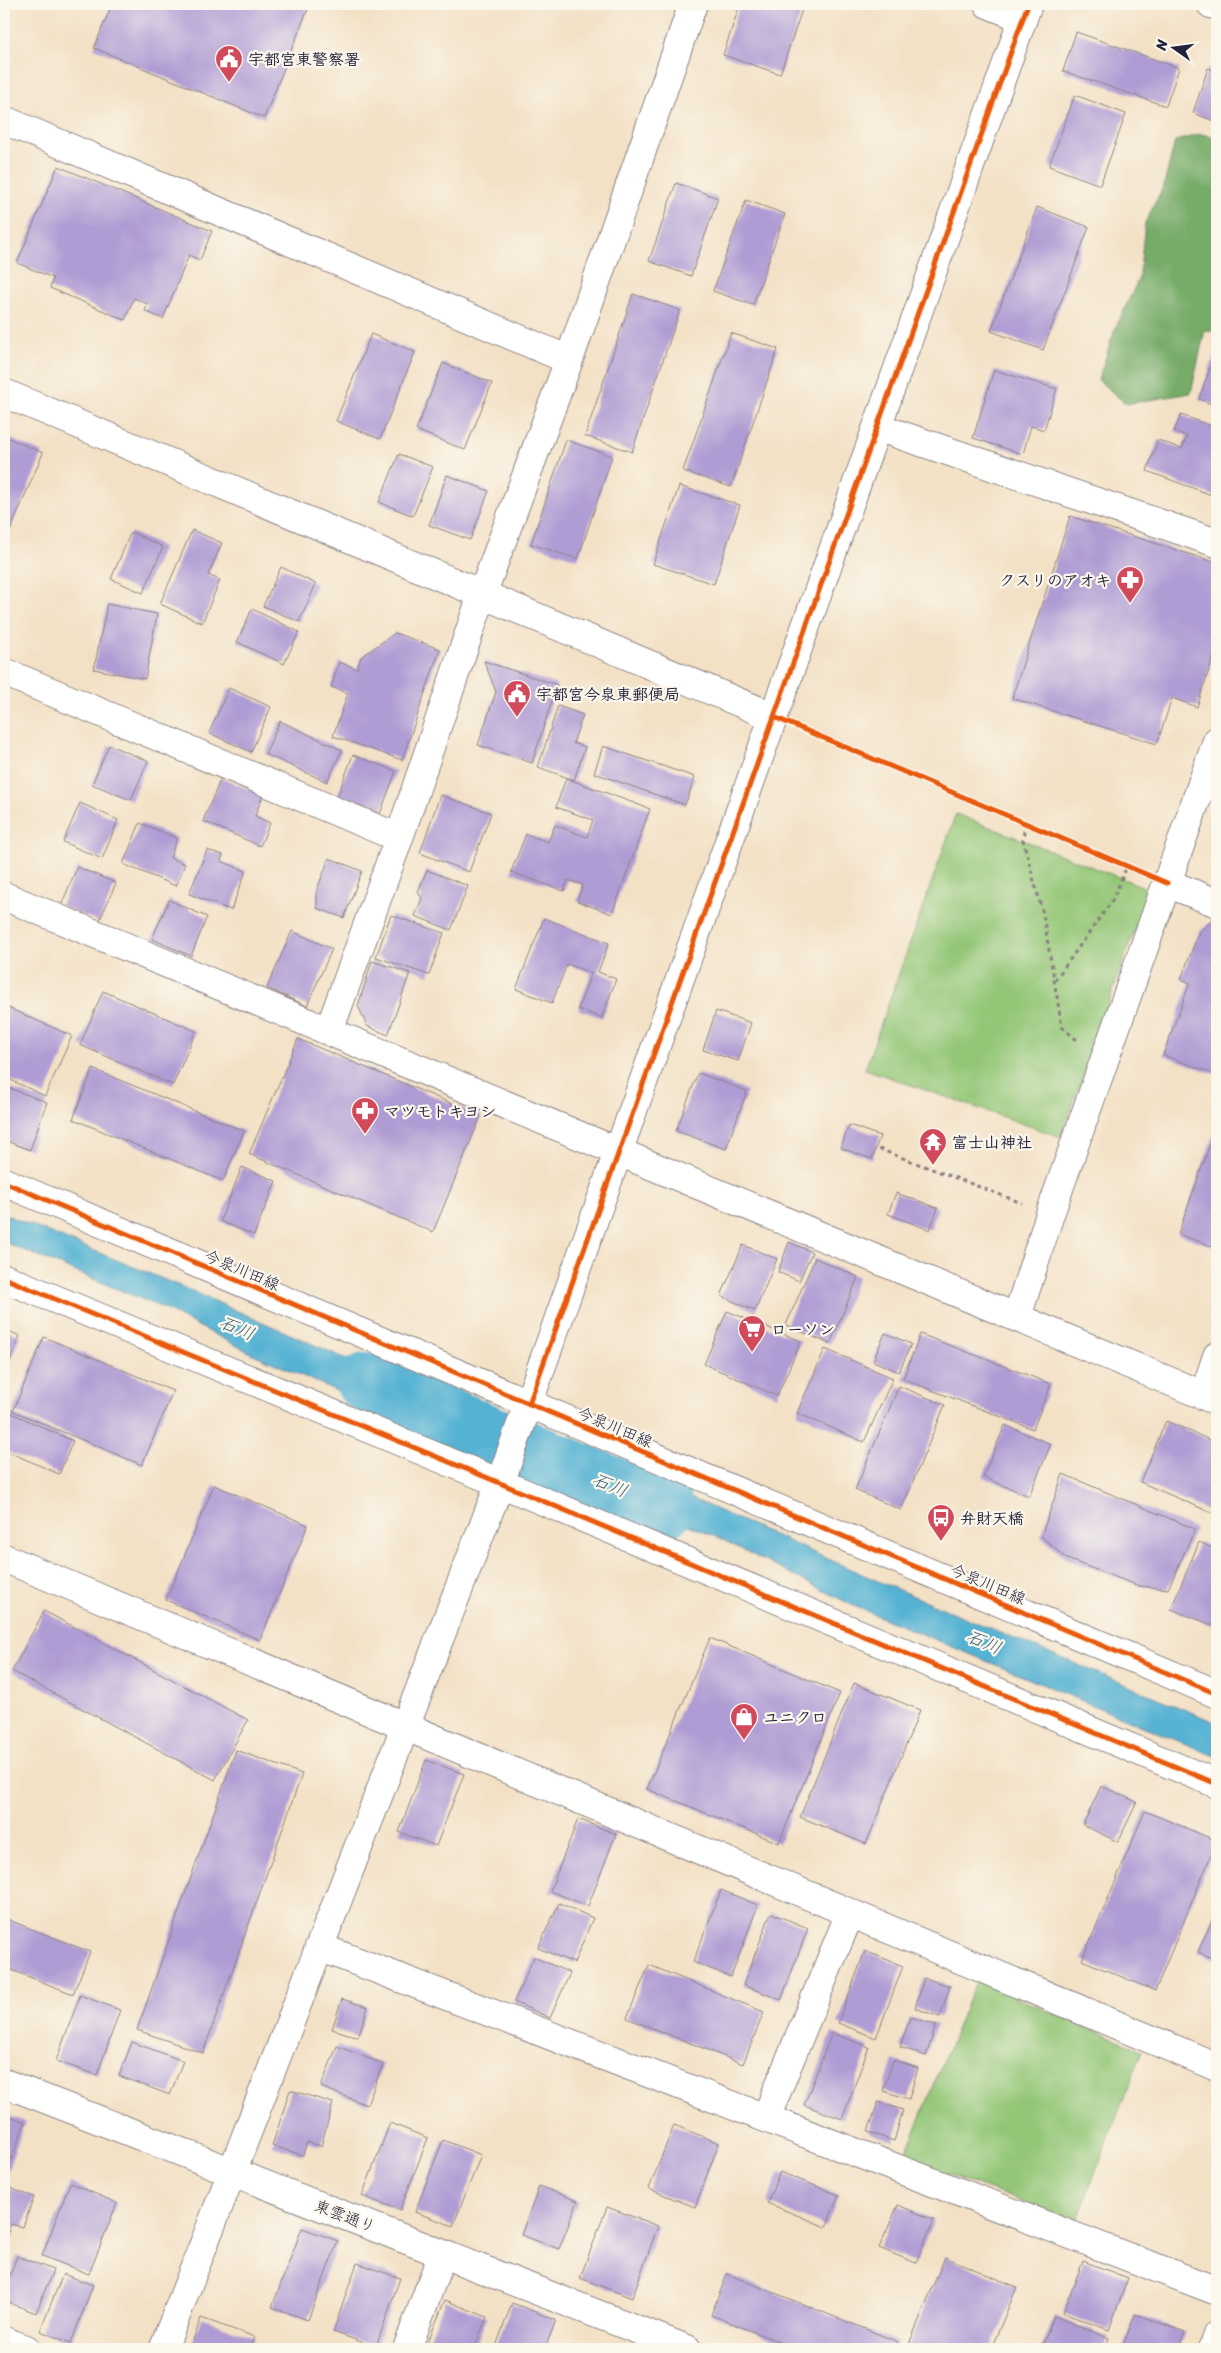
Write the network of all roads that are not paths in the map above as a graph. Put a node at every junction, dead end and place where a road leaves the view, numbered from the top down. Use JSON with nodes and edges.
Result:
{"nodes":[{"id":1,"x":693,"y":4,"type":"edge"},
{"id":2,"x":988,"y":4,"type":"edge"},
{"id":3,"x":1211,"y":4,"type":"edge"},
{"id":4,"x":1217,"y":6,"type":"edge"},
{"id":5,"x":1026,"y":11,"type":"edge"},
{"id":6,"x":4,"y":120,"type":"edge"},
{"id":7,"x":570,"y":360,"type":"junction"},
{"id":8,"x":4,"y":393,"type":"edge"},
{"id":9,"x":877,"y":427,"type":"junction"},
{"id":10,"x":1217,"y":543,"type":"edge"},
{"id":11,"x":482,"y":595,"type":"junction"},
{"id":12,"x":4,"y":672,"type":"edge"},
{"id":13,"x":774,"y":717,"type":"junction"},
{"id":14,"x":1217,"y":741,"type":"edge"},
{"id":15,"x":399,"y":838,"type":"junction"},
{"id":16,"x":1167,"y":883,"type":"junction"},
{"id":17,"x":4,"y":896,"type":"edge"},
{"id":18,"x":1217,"y":903,"type":"edge"},
{"id":19,"x":328,"y":1031,"type":"junction"},
{"id":20,"x":618,"y":1153,"type":"junction"},
{"id":21,"x":4,"y":1182,"type":"edge"},
{"id":22,"x":4,"y":1278,"type":"edge"},
{"id":23,"x":1017,"y":1317,"type":"junction"},
{"id":24,"x":1217,"y":1356,"type":"edge"},
{"id":25,"x":1211,"y":1398,"type":"edge"},
{"id":26,"x":529,"y":1404,"type":"junction"},
{"id":27,"x":500,"y":1483,"type":"junction"},
{"id":28,"x":6,"y":1565,"type":"edge"},
{"id":29,"x":1217,"y":1694,"type":"edge"},
{"id":30,"x":405,"y":1726,"type":"junction"},
{"id":31,"x":1217,"y":1784,"type":"edge"},
{"id":32,"x":850,"y":1913,"type":"junction"},
{"id":33,"x":319,"y":1947,"type":"junction"},
{"id":34,"x":1217,"y":2067,"type":"edge"},
{"id":35,"x":4,"y":2083,"type":"edge"},
{"id":36,"x":766,"y":2118,"type":"junction"},
{"id":37,"x":232,"y":2172,"type":"junction"},
{"id":38,"x":442,"y":2254,"type":"junction"},
{"id":39,"x":1217,"y":2291,"type":"edge"},
{"id":40,"x":1217,"y":2335,"type":"edge"},
{"id":41,"x":4,"y":2340,"type":"edge"},
{"id":42,"x":26,"y":2349,"type":"edge"},
{"id":43,"x":163,"y":2349,"type":"edge"},
{"id":44,"x":407,"y":2349,"type":"edge"},
{"id":45,"x":687,"y":2349,"type":"edge"},
{"id":46,"x":1212,"y":2349,"type":"edge"}],
"edges":[{"from":1,"to":7,"type":"street"},
{"from":2,"to":5,"type":"street"},
{"from":3,"to":4,"type":"street"},
{"from":5,"to":9,"type":"street"},
{"from":6,"to":7,"type":"street"},
{"from":7,"to":11,"type":"street"},
{"from":8,"to":11,"type":"street"},
{"from":9,"to":10,"type":"street"},
{"from":9,"to":13,"type":"street"},
{"from":11,"to":13,"type":"street"},
{"from":11,"to":15,"type":"street"},
{"from":12,"to":15,"type":"street"},
{"from":13,"to":20,"type":"street"},
{"from":14,"to":16,"type":"street"},
{"from":15,"to":19,"type":"street"},
{"from":16,"to":18,"type":"street"},
{"from":16,"to":23,"type":"street"},
{"from":17,"to":19,"type":"street"},
{"from":19,"to":20,"type":"street"},
{"from":20,"to":23,"type":"street"},
{"from":20,"to":26,"type":"street"},
{"from":21,"to":26,"type":"street","name":"今泉川田線"},
{"from":22,"to":27,"type":"street"},
{"from":23,"to":25,"type":"street"},
{"from":24,"to":25,"type":"street"},
{"from":26,"to":27,"type":"street"},
{"from":26,"to":29,"type":"street","name":"今泉川田線"},
{"from":27,"to":30,"type":"street"},
{"from":27,"to":31,"type":"street"},
{"from":28,"to":30,"type":"street"},
{"from":30,"to":32,"type":"street"},
{"from":30,"to":33,"type":"street"},
{"from":32,"to":34,"type":"street"},
{"from":32,"to":36,"type":"street"},
{"from":33,"to":36,"type":"street"},
{"from":33,"to":37,"type":"street"},
{"from":35,"to":37,"type":"street","name":"東雲通り"},
{"from":36,"to":39,"type":"street"},
{"from":37,"to":38,"type":"street","name":"東雲通り"},
{"from":37,"to":43,"type":"street"},
{"from":38,"to":44,"type":"street"},
{"from":38,"to":45,"type":"street","name":"東雲通り"},
{"from":40,"to":46,"type":"street"},
{"from":41,"to":42,"type":"street"}]}
